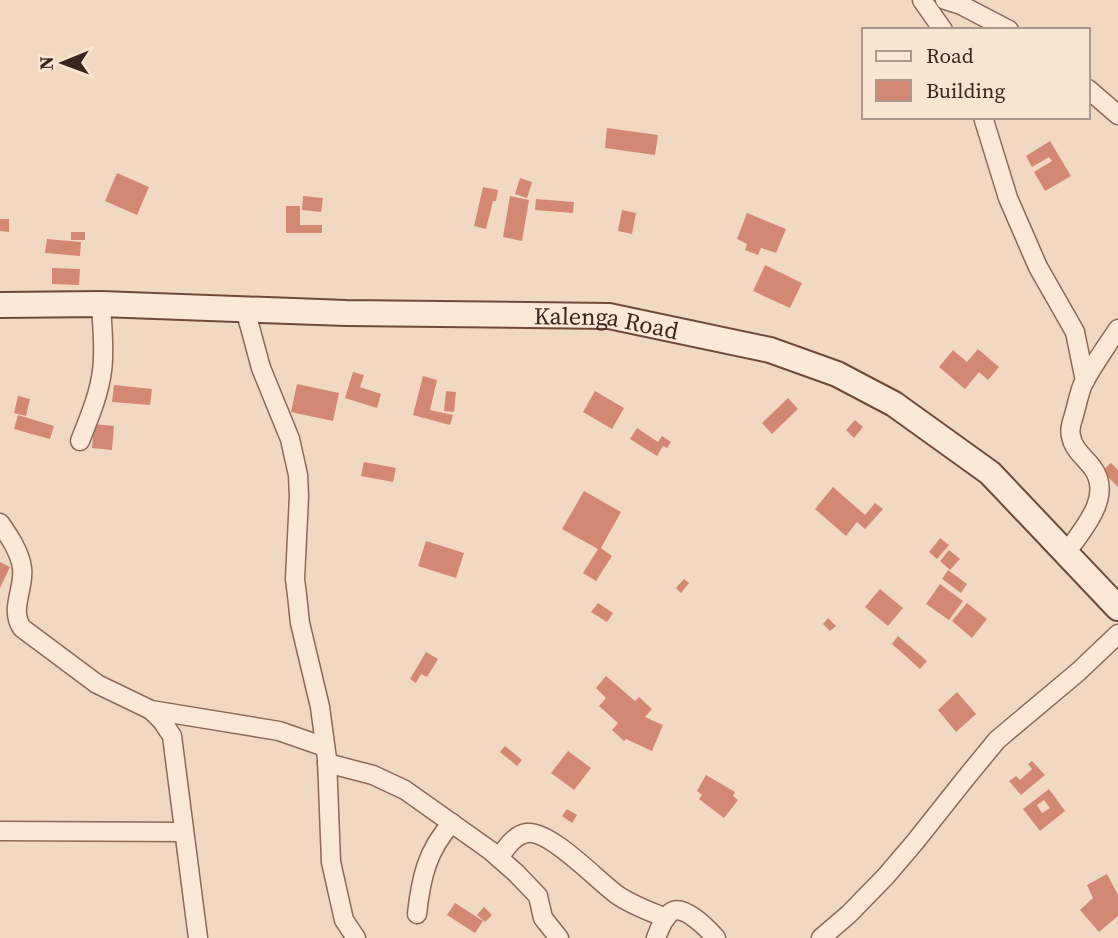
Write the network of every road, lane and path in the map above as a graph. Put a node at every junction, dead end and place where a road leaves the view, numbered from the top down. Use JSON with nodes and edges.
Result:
{"nodes":[{"id":1,"x":922,"y":0,"type":"edge"},
{"id":2,"x":945,"y":0,"type":"edge"},
{"id":3,"x":942,"y":28,"type":"edge"},
{"id":4,"x":1005,"y":28,"type":"edge"},
{"id":5,"x":1090,"y":91,"type":"edge"},
{"id":6,"x":1118,"y":115,"type":"edge"},
{"id":7,"x":984,"y":119,"type":"edge"},
{"id":8,"x":101,"y":304,"type":"junction"},
{"id":9,"x":0,"y":305,"type":"edge"},
{"id":10,"x":245,"y":309,"type":"junction"},
{"id":11,"x":1118,"y":329,"type":"edge"},
{"id":12,"x":1085,"y":381,"type":"junction"},
{"id":13,"x":80,"y":441,"type":"dead end"},
{"id":14,"x":0,"y":523,"type":"edge"},
{"id":15,"x":1066,"y":553,"type":"junction"},
{"id":16,"x":1118,"y":608,"type":"edge"},
{"id":17,"x":1118,"y":634,"type":"edge"},
{"id":18,"x":151,"y":710,"type":"junction"},
{"id":19,"x":326,"y":755,"type":"junction"},
{"id":20,"x":452,"y":823,"type":"junction"},
{"id":21,"x":0,"y":831,"type":"edge"},
{"id":22,"x":184,"y":832,"type":"junction"},
{"id":23,"x":499,"y":858,"type":"junction"},
{"id":24,"x":417,"y":914,"type":"dead end"},
{"id":25,"x":666,"y":918,"type":"junction"},
{"id":26,"x":198,"y":938,"type":"edge"},
{"id":27,"x":356,"y":938,"type":"edge"},
{"id":28,"x":559,"y":938,"type":"edge"},
{"id":29,"x":656,"y":938,"type":"edge"},
{"id":30,"x":716,"y":938,"type":"edge"},
{"id":31,"x":821,"y":938,"type":"edge"}],
"edges":[{"from":1,"to":3,"type":"street"},
{"from":2,"to":4,"type":"street"},
{"from":5,"to":6,"type":"street"},
{"from":7,"to":12,"type":"street"},
{"from":8,"to":9,"type":"main road","name":"Kalenga Road"},
{"from":8,"to":10,"type":"main road","name":"Kalenga Road"},
{"from":8,"to":13,"type":"street"},
{"from":10,"to":15,"type":"main road","name":"Kalenga Road"},
{"from":10,"to":19,"type":"street"},
{"from":11,"to":12,"type":"street"},
{"from":12,"to":15,"type":"street"},
{"from":14,"to":18,"type":"street"},
{"from":15,"to":16,"type":"main road","name":"Kalenga Road"},
{"from":17,"to":31,"type":"street"},
{"from":18,"to":19,"type":"street"},
{"from":18,"to":22,"type":"street"},
{"from":19,"to":20,"type":"street"},
{"from":19,"to":27,"type":"street"},
{"from":20,"to":23,"type":"street"},
{"from":20,"to":24,"type":"street"},
{"from":21,"to":22,"type":"street"},
{"from":22,"to":26,"type":"street"},
{"from":23,"to":25,"type":"street"},
{"from":23,"to":28,"type":"street"},
{"from":25,"to":29,"type":"street"},
{"from":25,"to":30,"type":"street"}]}
